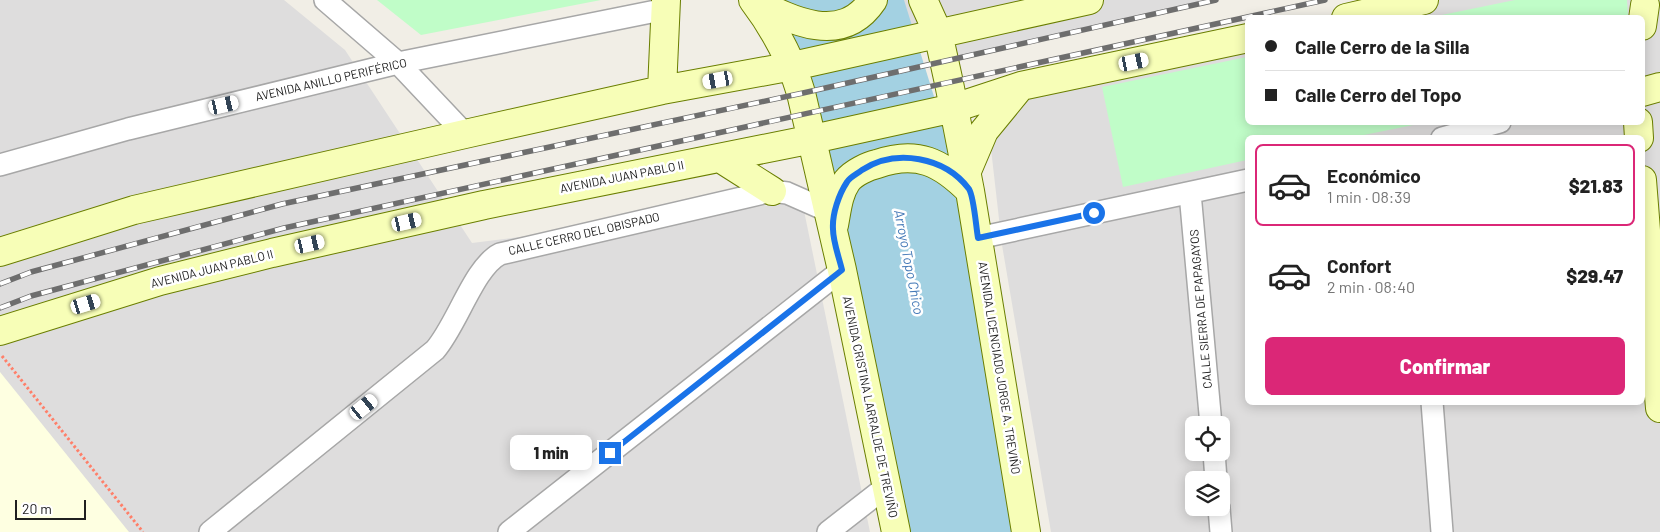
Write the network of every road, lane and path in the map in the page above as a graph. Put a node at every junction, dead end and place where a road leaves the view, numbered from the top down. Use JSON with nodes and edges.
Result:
{"nodes":[{"id":1,"x":325,"y":0,"type":"edge"},
{"id":2,"x":754,"y":0,"type":"edge"},
{"id":3,"x":873,"y":0,"type":"edge"},
{"id":4,"x":923,"y":0,"type":"edge"},
{"id":5,"x":1089,"y":0,"type":"edge"},
{"id":6,"x":1424,"y":0,"type":"edge"},
{"id":7,"x":666,"y":4,"type":"edge"},
{"id":8,"x":1359,"y":15,"type":"edge"},
{"id":9,"x":931,"y":35,"type":"junction"},
{"id":10,"x":1245,"y":39,"type":"edge"},
{"id":11,"x":398,"y":63,"type":"junction"},
{"id":12,"x":800,"y":64,"type":"junction"},
{"id":13,"x":1021,"y":86,"type":"junction"},
{"id":14,"x":1660,"y":87,"type":"edge"},
{"id":15,"x":662,"y":90,"type":"junction"},
{"id":16,"x":1645,"y":91,"type":"edge"},
{"id":17,"x":947,"y":109,"type":"junction"},
{"id":18,"x":1489,"y":125,"type":"edge"},
{"id":19,"x":465,"y":134,"type":"junction"},
{"id":20,"x":1453,"y":135,"type":"edge"},
{"id":21,"x":818,"y":138,"type":"junction"},
{"id":22,"x":720,"y":158,"type":"junction"},
{"id":23,"x":0,"y":165,"type":"edge"},
{"id":24,"x":962,"y":178,"type":"junction"},
{"id":25,"x":1245,"y":181,"type":"edge"},
{"id":26,"x":772,"y":192,"type":"junction"},
{"id":27,"x":1190,"y":193,"type":"junction"},
{"id":28,"x":833,"y":213,"type":"junction"},
{"id":29,"x":1645,"y":218,"type":"edge"},
{"id":30,"x":978,"y":238,"type":"junction"},
{"id":31,"x":0,"y":252,"type":"edge"},
{"id":32,"x":842,"y":270,"type":"junction"},
{"id":33,"x":0,"y":330,"type":"edge"},
{"id":34,"x":0,"y":353,"type":"edge"},
{"id":35,"x":1432,"y":405,"type":"edge"},
{"id":36,"x":1660,"y":408,"type":"edge"},
{"id":37,"x":1210,"y":416,"type":"edge"},
{"id":38,"x":887,"y":486,"type":"junction"},
{"id":39,"x":1220,"y":516,"type":"edge"},
{"id":40,"x":143,"y":532,"type":"edge"},
{"id":41,"x":210,"y":532,"type":"edge"},
{"id":42,"x":509,"y":532,"type":"edge"},
{"id":43,"x":828,"y":532,"type":"edge"},
{"id":44,"x":896,"y":532,"type":"edge"},
{"id":45,"x":1026,"y":532,"type":"edge"},
{"id":46,"x":1221,"y":532,"type":"edge"},
{"id":47,"x":1442,"y":532,"type":"edge"}],
"edges":[{"from":1,"to":11,"type":"street"},
{"from":2,"to":3,"type":"main road"},
{"from":2,"to":12,"type":"main road","name":"AVENIDA CRISTINA LARRALDE DE TREVIÑO"},
{"from":4,"to":9,"type":"main road","name":"AVENIDA LICENCIADO JORGE A. TREVIÑO"},
{"from":5,"to":9,"type":"main road"},
{"from":6,"to":8,"type":"main road"},
{"from":7,"to":11,"type":"street","name":"AVENIDA ANILLO PERIFÉRICO"},
{"from":7,"to":15,"type":"main road"},
{"from":9,"to":12,"type":"main road"},
{"from":9,"to":17,"type":"main road","name":"AVENIDA LICENCIADO JORGE A. TREVIÑO"},
{"from":10,"to":13,"type":"main road","name":"AVENIDA JUAN PABLO II"},
{"from":11,"to":19,"type":"street"},
{"from":11,"to":23,"type":"street","name":"AVENIDA ANILLO PERIFÉRICO"},
{"from":12,"to":15,"type":"main road"},
{"from":12,"to":21,"type":"main road","name":"AVENIDA CRISTINA LARRALDE DE TREVIÑO"},
{"from":13,"to":17,"type":"main road","name":"AVENIDA JUAN PABLO II"},
{"from":13,"to":24,"type":"main road"},
{"from":14,"to":16,"type":"main road"},
{"from":15,"to":19,"type":"main road"},
{"from":17,"to":21,"type":"main road","name":"AVENIDA JUAN PABLO II"},
{"from":17,"to":24,"type":"main road","name":"AVENIDA LICENCIADO JORGE A. TREVIÑO"},
{"from":18,"to":20,"type":"street"},
{"from":19,"to":31,"type":"main road"},
{"from":21,"to":22,"type":"main road","name":"AVENIDA JUAN PABLO II"},
{"from":21,"to":28,"type":"main road","name":"AVENIDA CRISTINA LARRALDE DE TREVIÑO"},
{"from":22,"to":26,"type":"main road"},
{"from":22,"to":33,"type":"main road","name":"AVENIDA JUAN PABLO II"},
{"from":24,"to":28,"type":"main road"},
{"from":24,"to":30,"type":"main road","name":"AVENIDA LICENCIADO JORGE A. TREVIÑO"},
{"from":25,"to":27,"type":"street"},
{"from":26,"to":28,"type":"street","name":"CALLE CERRO DEL OBISPADO"},
{"from":26,"to":41,"type":"street","name":"CALLE CERRO DEL OBISPADO"},
{"from":27,"to":30,"type":"street"},
{"from":27,"to":37,"type":"street","name":"CALLE SIERRA DE PAPAGAYOS"},
{"from":28,"to":32,"type":"main road","name":"AVENIDA CRISTINA LARRALDE DE TREVIÑO"},
{"from":29,"to":36,"type":"main road"},
{"from":30,"to":45,"type":"main road","name":"AVENIDA LICENCIADO JORGE A. TREVIÑO"},
{"from":32,"to":38,"type":"main road","name":"AVENIDA CRISTINA LARRALDE DE TREVIÑO"},
{"from":32,"to":42,"type":"street"},
{"from":34,"to":40,"type":"path"},
{"from":35,"to":47,"type":"street"},
{"from":38,"to":43,"type":"street"},
{"from":38,"to":44,"type":"main road","name":"AVENIDA CRISTINA LARRALDE DE TREVIÑO"},
{"from":39,"to":46,"type":"street"}]}
